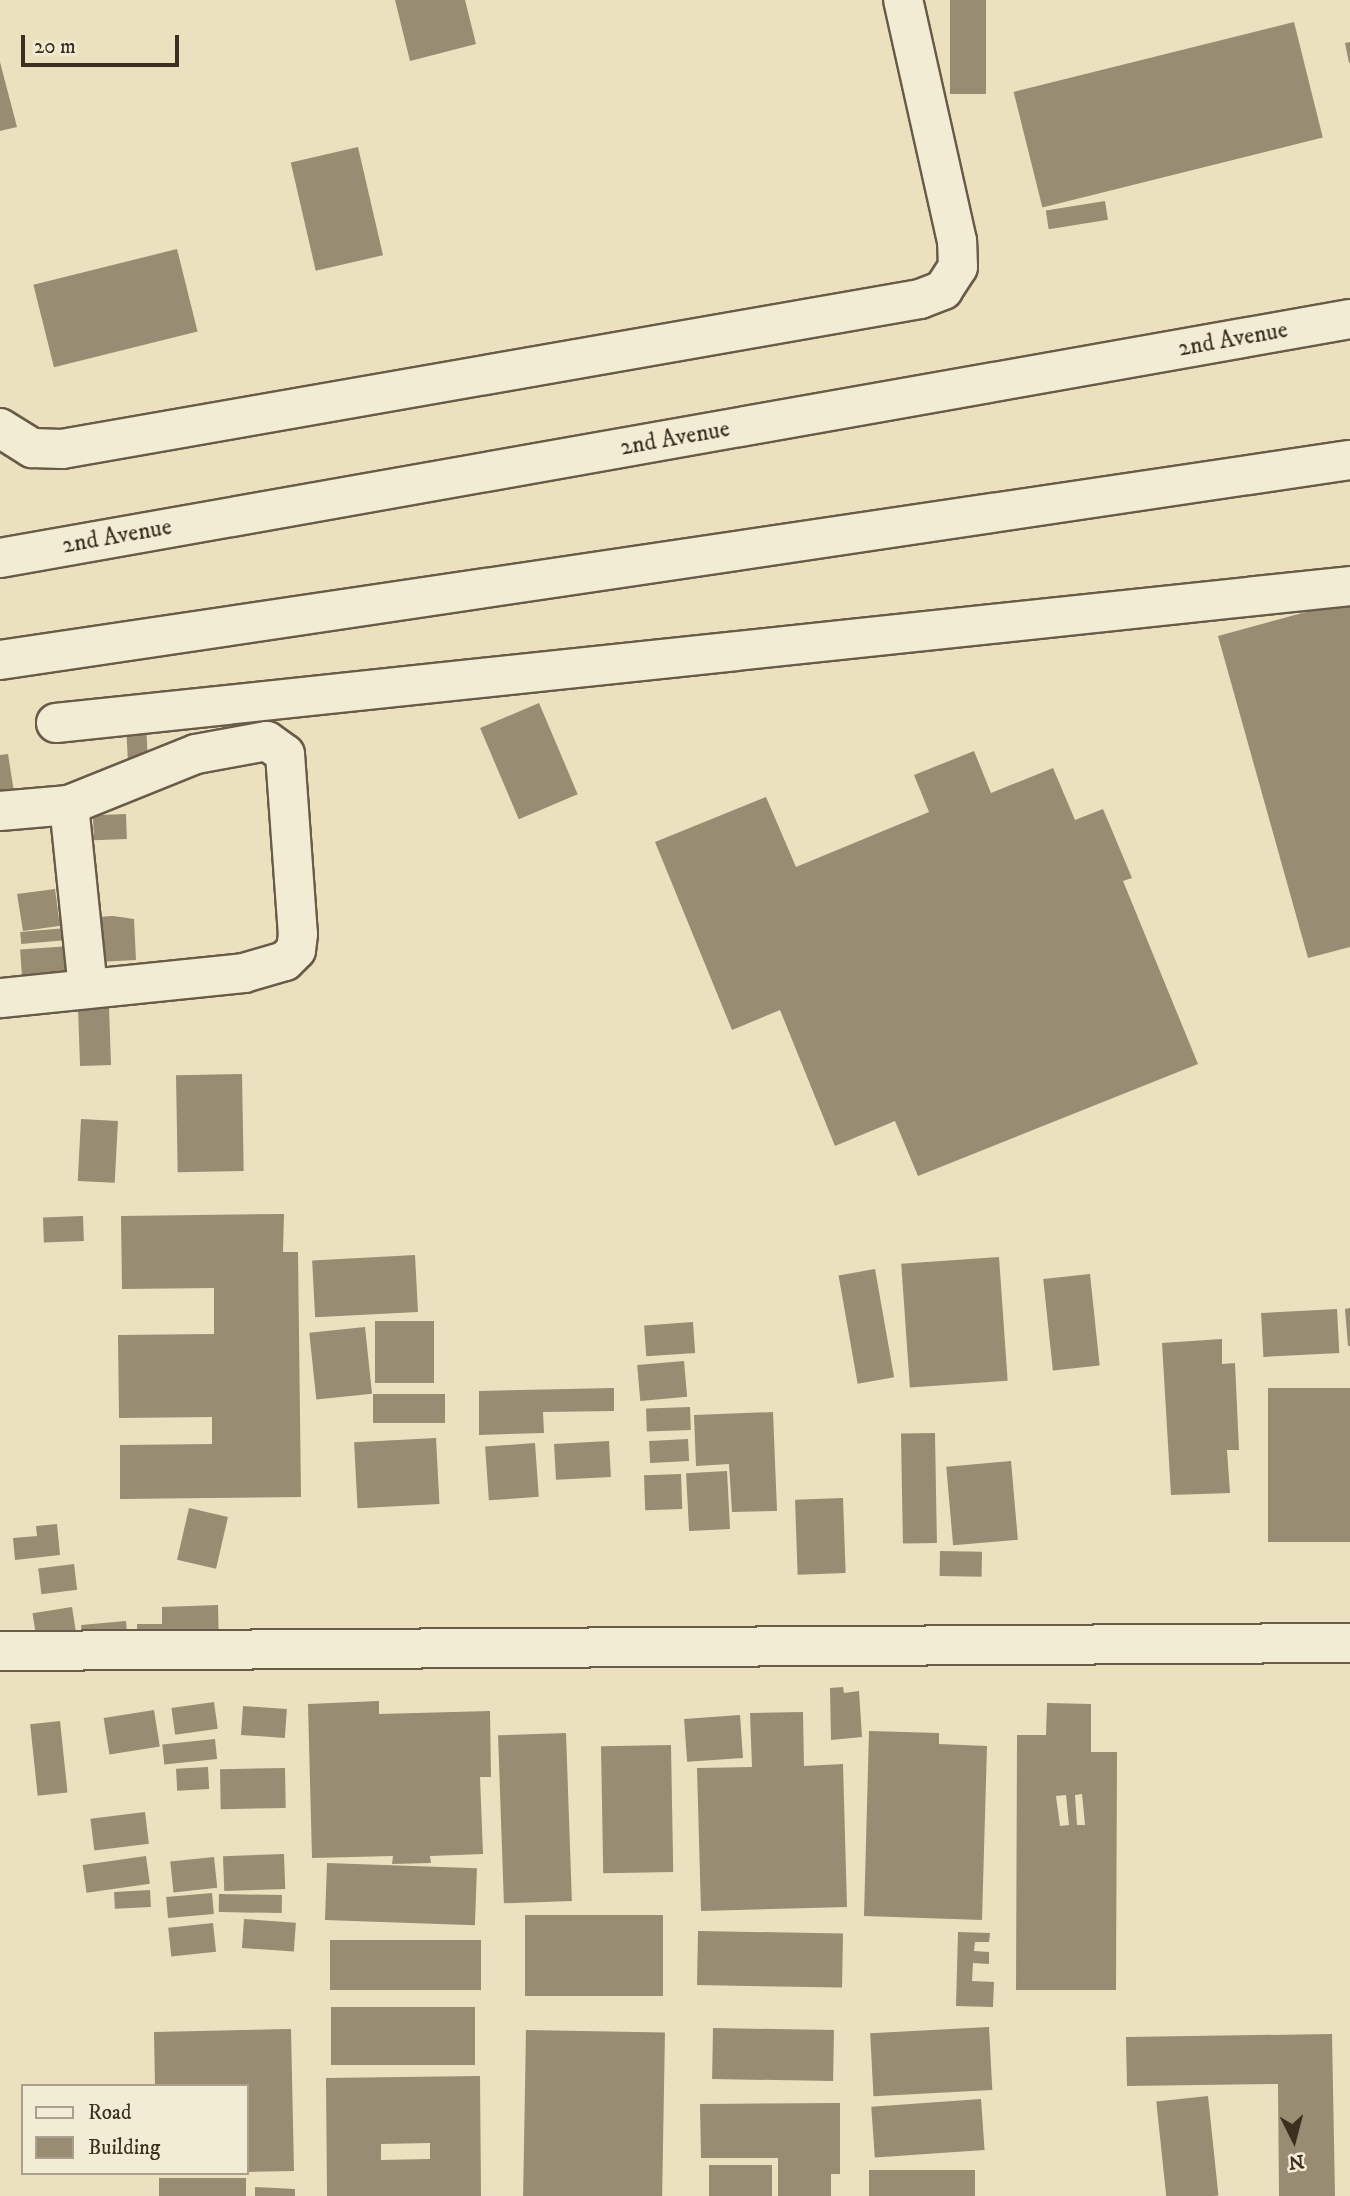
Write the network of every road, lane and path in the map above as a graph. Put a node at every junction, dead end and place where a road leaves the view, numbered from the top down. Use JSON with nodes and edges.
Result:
{"nodes":[{"id":1,"x":902,"y":0,"type":"edge"},
{"id":2,"x":1350,"y":319,"type":"edge"},
{"id":3,"x":0,"y":428,"type":"edge"},
{"id":4,"x":1350,"y":460,"type":"edge"},
{"id":5,"x":0,"y":558,"type":"edge"},
{"id":6,"x":1350,"y":586,"type":"edge"},
{"id":7,"x":0,"y":660,"type":"edge"},
{"id":8,"x":264,"y":702,"type":"junction"},
{"id":9,"x":56,"y":723,"type":"dead end"},
{"id":10,"x":267,"y":741,"type":"junction"},
{"id":11,"x":69,"y":804,"type":"junction"},
{"id":12,"x":0,"y":811,"type":"edge"},
{"id":13,"x":88,"y":988,"type":"junction"},
{"id":14,"x":0,"y":998,"type":"edge"},
{"id":15,"x":1350,"y":1643,"type":"edge"},
{"id":16,"x":0,"y":1651,"type":"edge"}],
"edges":[{"from":1,"to":3,"type":"street"},
{"from":2,"to":5,"type":"street","name":"2nd Avenue"},
{"from":4,"to":7,"type":"street"},
{"from":6,"to":8,"type":"street"},
{"from":8,"to":9,"type":"street"},
{"from":8,"to":10,"type":"street"},
{"from":10,"to":11,"type":"street"},
{"from":10,"to":13,"type":"street"},
{"from":11,"to":12,"type":"street"},
{"from":11,"to":13,"type":"street"},
{"from":13,"to":14,"type":"street"},
{"from":15,"to":16,"type":"street"}]}
